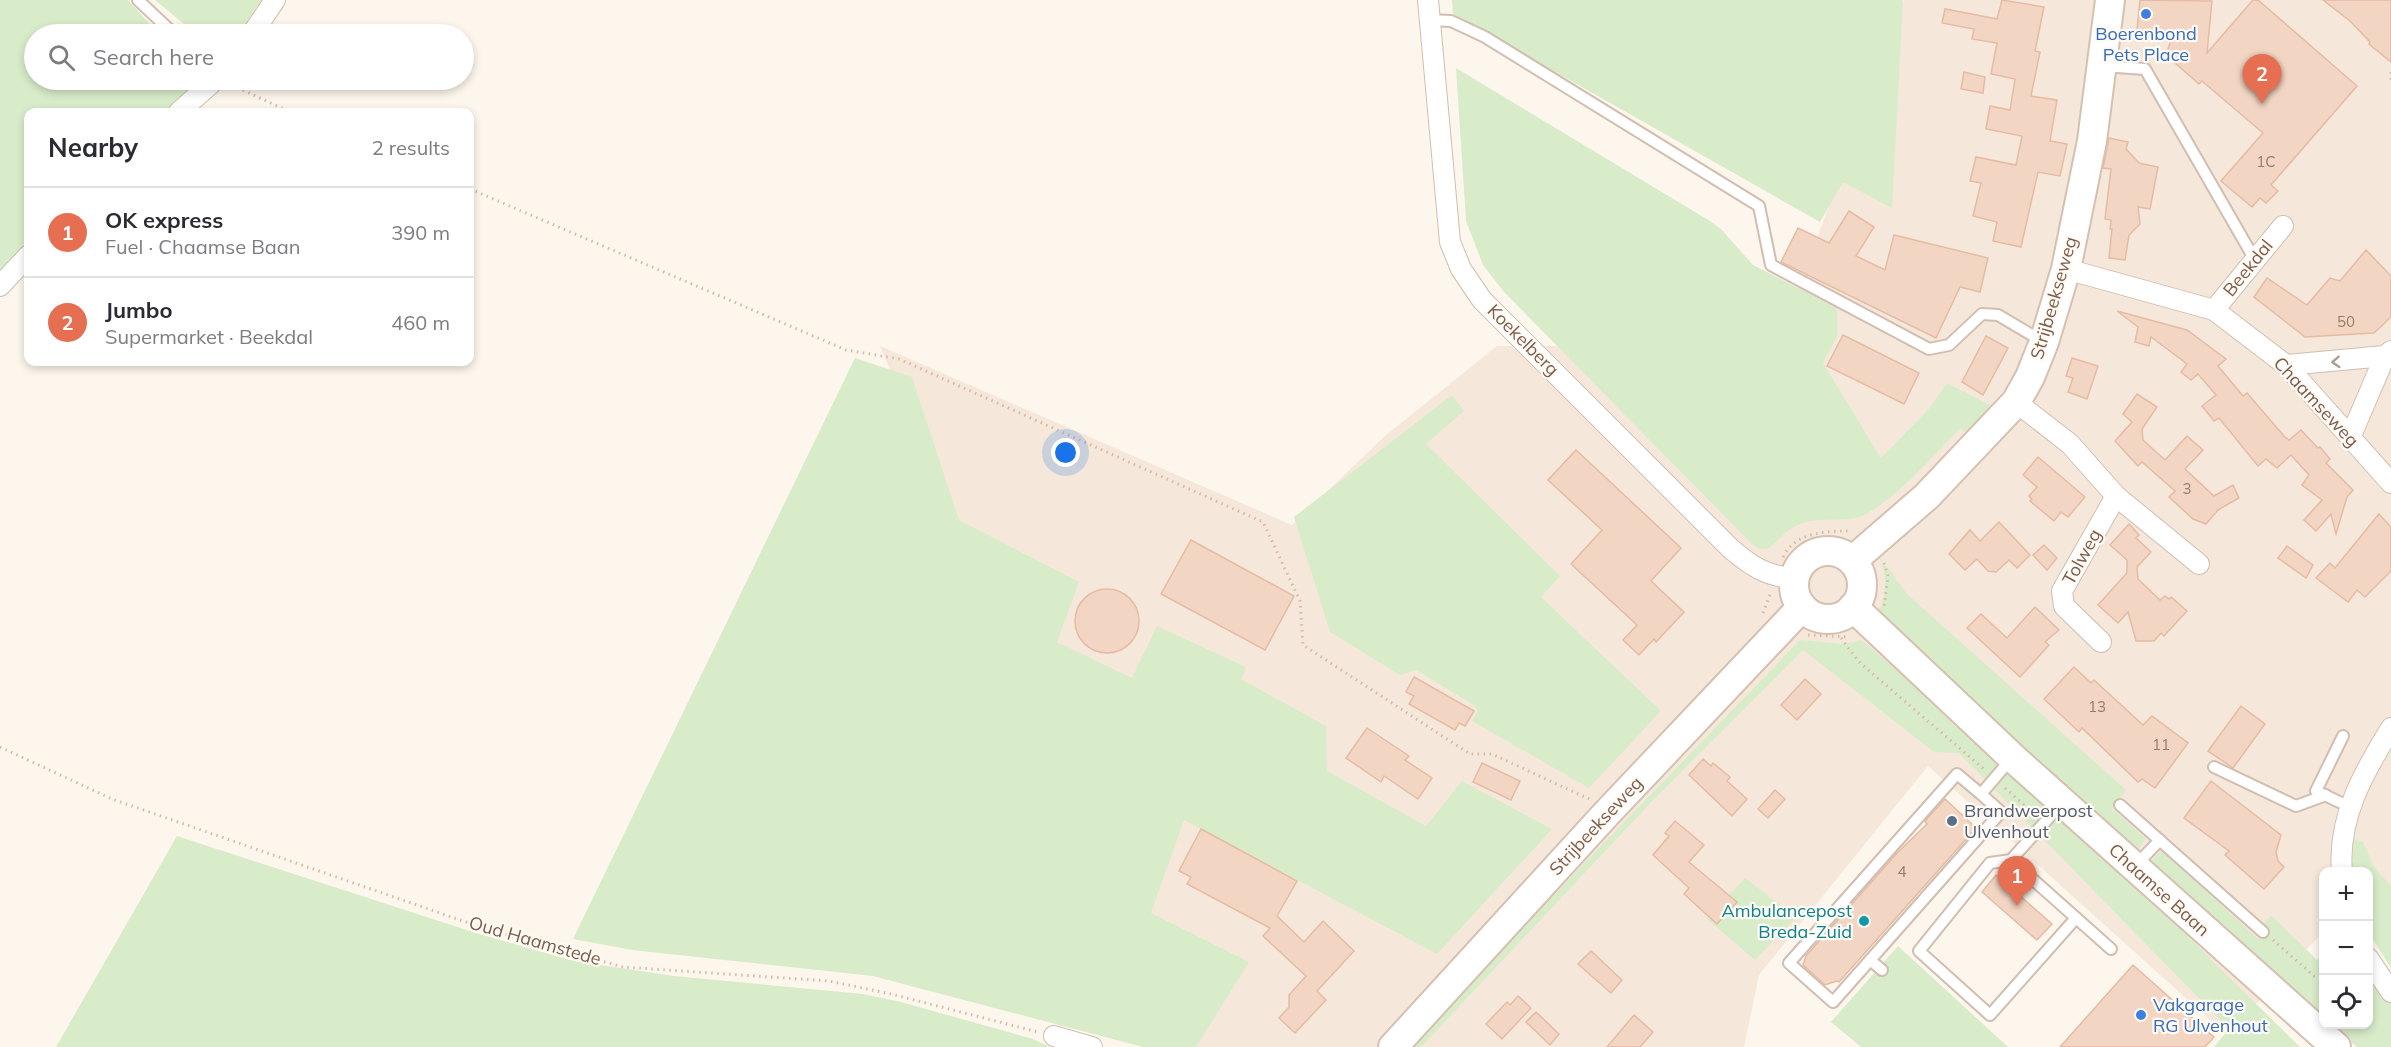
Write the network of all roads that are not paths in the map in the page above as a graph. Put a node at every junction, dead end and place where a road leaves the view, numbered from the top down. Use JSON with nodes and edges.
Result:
{"nodes":[{"id":1,"x":138,"y":0,"type":"edge"},
{"id":2,"x":275,"y":0,"type":"edge"},
{"id":3,"x":2110,"y":0,"type":"edge"},
{"id":4,"x":1429,"y":10,"type":"edge"},
{"id":5,"x":163,"y":24,"type":"edge"},
{"id":6,"x":259,"y":24,"type":"edge"},
{"id":7,"x":2103,"y":66,"type":"junction"},
{"id":8,"x":204,"y":90,"type":"edge"},
{"id":9,"x":184,"y":108,"type":"edge"},
{"id":10,"x":2283,"y":226,"type":"dead end"},
{"id":11,"x":24,"y":260,"type":"edge"},
{"id":12,"x":2255,"y":260,"type":"junction"},
{"id":13,"x":2066,"y":269,"type":"junction"},
{"id":14,"x":0,"y":286,"type":"edge"},
{"id":15,"x":2214,"y":310,"type":"junction"},
{"id":16,"x":2044,"y":342,"type":"junction"},
{"id":17,"x":2388,"y":354,"type":"edge"},
{"id":18,"x":2286,"y":365,"type":"junction"},
{"id":19,"x":2016,"y":402,"type":"junction"},
{"id":20,"x":2350,"y":438,"type":"junction"},
{"id":21,"x":2391,"y":483,"type":"edge"},
{"id":22,"x":2116,"y":495,"type":"junction"},
{"id":23,"x":1852,"y":561,"type":"junction"},
{"id":24,"x":2199,"y":564,"type":"dead end"},
{"id":25,"x":1784,"y":578,"type":"junction"},
{"id":26,"x":1802,"y":607,"type":"junction"},
{"id":27,"x":1853,"y":607,"type":"junction"},
{"id":28,"x":2102,"y":642,"type":"dead end"},
{"id":29,"x":2391,"y":728,"type":"edge"},
{"id":30,"x":2343,"y":736,"type":"dead end"},
{"id":31,"x":2003,"y":768,"type":"junction"},
{"id":32,"x":2214,"y":768,"type":"dead end"},
{"id":33,"x":1981,"y":794,"type":"junction"},
{"id":34,"x":2326,"y":795,"type":"junction"},
{"id":35,"x":2120,"y":805,"type":"dead end"},
{"id":36,"x":2350,"y":807,"type":"junction"},
{"id":37,"x":2053,"y":813,"type":"junction"},
{"id":38,"x":2160,"y":840,"type":"junction"},
{"id":39,"x":2011,"y":860,"type":"junction"},
{"id":40,"x":2134,"y":867,"type":"junction"},
{"id":41,"x":2342,"y":867,"type":"edge"},
{"id":42,"x":2076,"y":918,"type":"junction"},
{"id":43,"x":2263,"y":932,"type":"road end"},
{"id":44,"x":2111,"y":949,"type":"dead end"},
{"id":45,"x":1870,"y":960,"type":"junction"},
{"id":46,"x":2373,"y":965,"type":"edge"},
{"id":47,"x":1882,"y":970,"type":"dead end"},
{"id":48,"x":2391,"y":992,"type":"edge"},
{"id":49,"x":1054,"y":1036,"type":"road end"},
{"id":50,"x":1092,"y":1047,"type":"edge"},
{"id":51,"x":1393,"y":1047,"type":"edge"},
{"id":52,"x":2336,"y":1047,"type":"edge"}],
"edges":[{"from":1,"to":5,"type":"lane"},
{"from":2,"to":6,"type":"street"},
{"from":3,"to":7,"type":"main road","name":"Strijbeekseweg"},
{"from":4,"to":16,"type":"lane"},
{"from":4,"to":25,"type":"street","name":"Koekelberg"},
{"from":7,"to":12,"type":"lane"},
{"from":7,"to":13,"type":"main road","name":"Strijbeekseweg"},
{"from":8,"to":9,"type":"street"},
{"from":10,"to":12,"type":"street","name":"Beekdal"},
{"from":11,"to":14,"type":"street"},
{"from":12,"to":15,"type":"street","name":"Beekdal"},
{"from":13,"to":15,"type":"street","name":"Chaamseweg"},
{"from":13,"to":16,"type":"main road","name":"Strijbeekseweg"},
{"from":15,"to":18,"type":"street","name":"Chaamseweg"},
{"from":16,"to":19,"type":"main road","name":"Strijbeekseweg"},
{"from":17,"to":18,"type":"street","one_way":true},
{"from":17,"to":20,"type":"street"},
{"from":18,"to":20,"type":"street","name":"Chaamseweg"},
{"from":19,"to":22,"type":"street"},
{"from":19,"to":23,"type":"main road","name":"Strijbeekseweg"},
{"from":20,"to":21,"type":"street","name":"Chaamseweg"},
{"from":22,"to":24,"type":"street"},
{"from":22,"to":28,"type":"street","name":"Tolweg"},
{"from":23,"to":25,"type":"main road"},
{"from":23,"to":27,"type":"main road"},
{"from":25,"to":26,"type":"main road"},
{"from":26,"to":27,"type":"main road"},
{"from":26,"to":51,"type":"main road","name":"Strijbeekseweg"},
{"from":27,"to":31,"type":"main road","name":"Chaamse Baan"},
{"from":29,"to":36,"type":"street"},
{"from":30,"to":34,"type":"lane"},
{"from":31,"to":33,"type":"lane"},
{"from":31,"to":37,"type":"main road","name":"Chaamse Baan"},
{"from":32,"to":34,"type":"lane"},
{"from":33,"to":45,"type":"lane"},
{"from":33,"to":45,"type":"lane"},
{"from":34,"to":36,"type":"lane"},
{"from":35,"to":38,"type":"lane"},
{"from":36,"to":41,"type":"street"},
{"from":37,"to":39,"type":"lane"},
{"from":37,"to":40,"type":"main road","name":"Chaamse Baan"},
{"from":38,"to":40,"type":"lane"},
{"from":38,"to":43,"type":"lane"},
{"from":39,"to":42,"type":"lane"},
{"from":39,"to":42,"type":"lane"},
{"from":40,"to":52,"type":"main road","name":"Chaamse Baan"},
{"from":42,"to":44,"type":"lane"},
{"from":45,"to":47,"type":"lane"},
{"from":46,"to":48,"type":"street"},
{"from":49,"to":50,"type":"street"}]}
